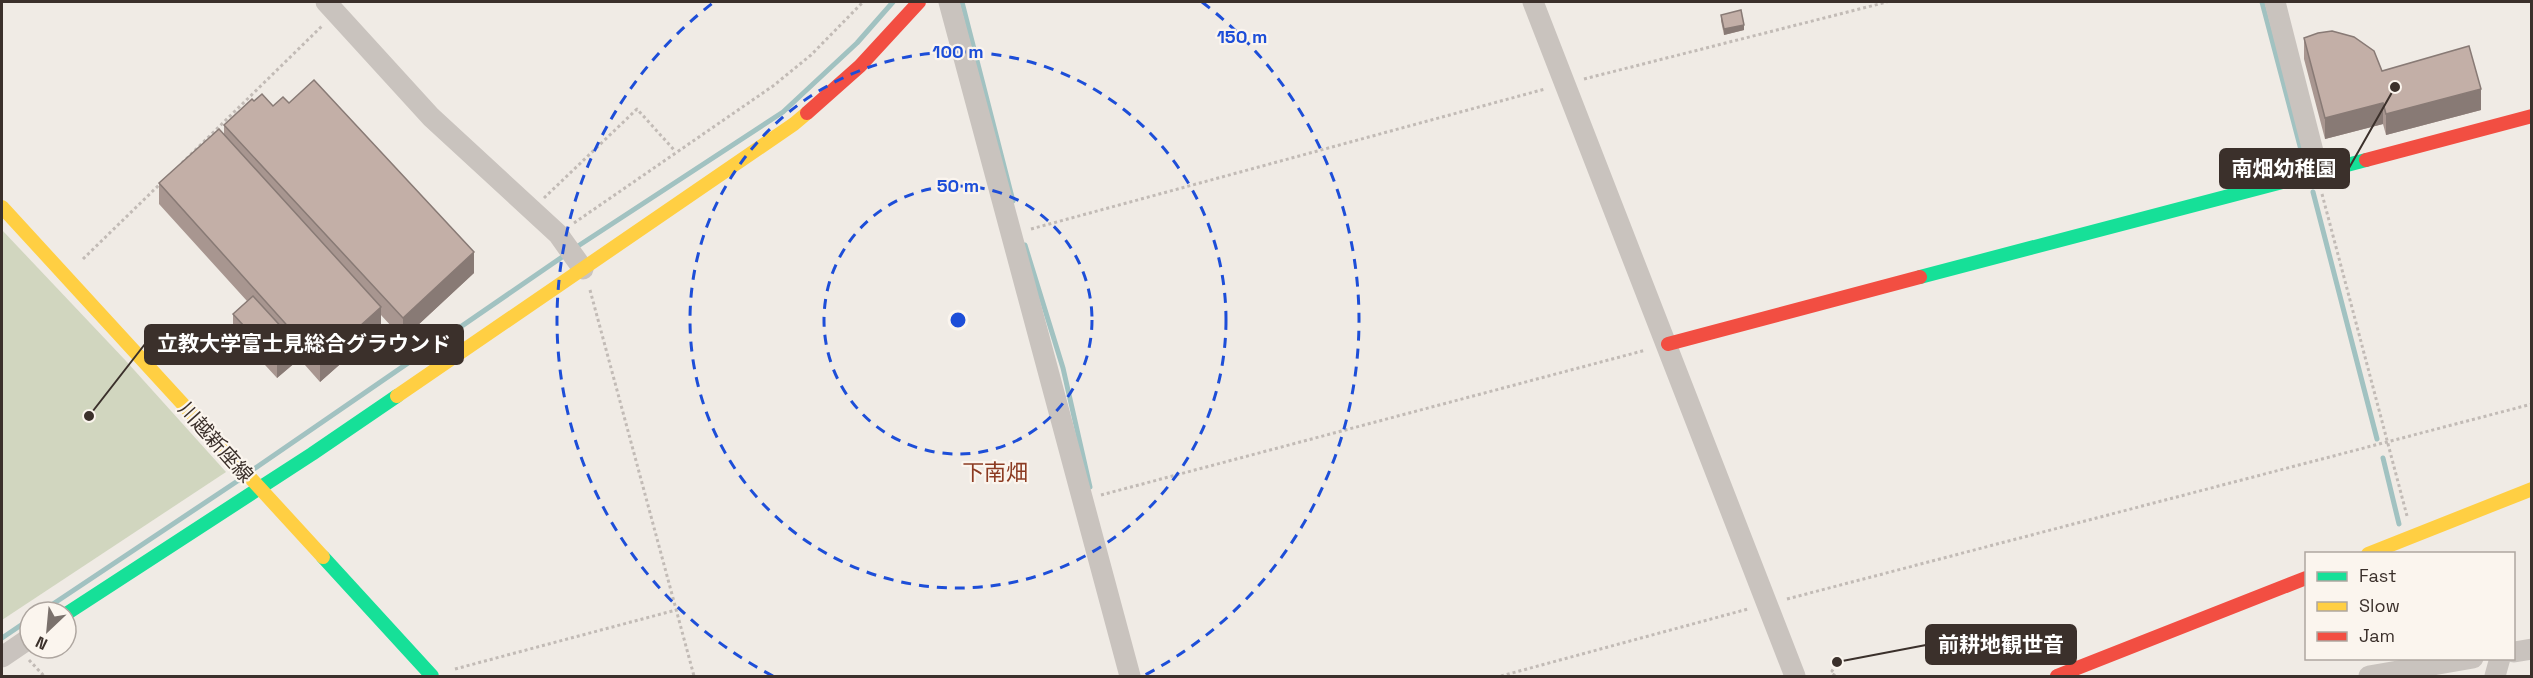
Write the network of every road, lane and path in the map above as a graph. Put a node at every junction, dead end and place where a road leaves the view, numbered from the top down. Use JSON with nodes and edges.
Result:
{"nodes":[{"id":1,"x":863,"y":2,"type":"edge"},
{"id":2,"x":919,"y":2,"type":"edge"},
{"id":3,"x":950,"y":2,"type":"edge"},
{"id":4,"x":1533,"y":2,"type":"edge"},
{"id":5,"x":1887,"y":2,"type":"edge"},
{"id":6,"x":2275,"y":2,"type":"edge"},
{"id":7,"x":331,"y":7,"type":"edge"},
{"id":8,"x":1565,"y":84,"type":"junction"},
{"id":9,"x":2532,"y":116,"type":"edge"},
{"id":10,"x":675,"y":152,"type":"junction"},
{"id":11,"x":175,"y":169,"type":"edge"},
{"id":12,"x":2317,"y":172,"type":"junction"},
{"id":13,"x":166,"y":178,"type":"edge"},
{"id":14,"x":2,"y":207,"type":"edge"},
{"id":15,"x":532,"y":210,"type":"junction"},
{"id":16,"x":1011,"y":234,"type":"junction"},
{"id":17,"x":561,"y":238,"type":"junction"},
{"id":18,"x":581,"y":266,"type":"junction"},
{"id":19,"x":64,"y":277,"type":"junction"},
{"id":20,"x":1668,"y":345,"type":"junction"},
{"id":21,"x":2532,"y":404,"type":"edge"},
{"id":22,"x":2386,"y":440,"type":"junction"},
{"id":23,"x":255,"y":486,"type":"junction"},
{"id":24,"x":2532,"y":489,"type":"edge"},
{"id":25,"x":1083,"y":500,"type":"junction"},
{"id":26,"x":2412,"y":536,"type":"junction"},
{"id":27,"x":2373,"y":552,"type":"edge"},
{"id":28,"x":2305,"y":579,"type":"edge"},
{"id":29,"x":1767,"y":604,"type":"junction"},
{"id":30,"x":78,"y":606,"type":"edge"},
{"id":31,"x":676,"y":610,"type":"junction"},
{"id":32,"x":18,"y":646,"type":"edge"},
{"id":33,"x":2532,"y":649,"type":"edge"},
{"id":34,"x":2515,"y":652,"type":"edge"},
{"id":35,"x":2,"y":657,"type":"edge"},
{"id":36,"x":2461,"y":660,"type":"edge"},
{"id":37,"x":2499,"y":660,"type":"edge"},
{"id":38,"x":1835,"y":666,"type":"dead end"},
{"id":39,"x":431,"y":676,"type":"edge"},
{"id":40,"x":694,"y":676,"type":"edge"},
{"id":41,"x":1130,"y":676,"type":"edge"},
{"id":42,"x":1501,"y":676,"type":"edge"},
{"id":43,"x":1795,"y":676,"type":"edge"},
{"id":44,"x":1833,"y":676,"type":"edge"},
{"id":45,"x":2057,"y":676,"type":"edge"},
{"id":46,"x":2368,"y":676,"type":"edge"},
{"id":47,"x":2495,"y":676,"type":"edge"}],
"edges":[{"from":1,"to":10,"type":"path"},
{"from":2,"to":18,"type":"street"},
{"from":3,"to":16,"type":"street"},
{"from":4,"to":8,"type":"street"},
{"from":5,"to":8,"type":"path"},
{"from":6,"to":12,"type":"street"},
{"from":7,"to":11,"type":"path"},
{"from":7,"to":15,"type":"street"},
{"from":8,"to":16,"type":"path"},
{"from":8,"to":20,"type":"street"},
{"from":9,"to":12,"type":"street"},
{"from":10,"to":15,"type":"path"},
{"from":10,"to":17,"type":"path"},
{"from":12,"to":20,"type":"street"},
{"from":12,"to":22,"type":"path"},
{"from":13,"to":19,"type":"path"},
{"from":14,"to":19,"type":"street","name":"川越新座線"},
{"from":15,"to":17,"type":"street"},
{"from":16,"to":25,"type":"street"},
{"from":17,"to":18,"type":"street"},
{"from":18,"to":23,"type":"street"},
{"from":18,"to":31,"type":"path"},
{"from":19,"to":23,"type":"street","name":"川越新座線"},
{"from":20,"to":25,"type":"path"},
{"from":20,"to":29,"type":"street"},
{"from":21,"to":22,"type":"path"},
{"from":22,"to":26,"type":"path"},
{"from":22,"to":29,"type":"path"},
{"from":23,"to":30,"type":"street"},
{"from":23,"to":39,"type":"street","name":"川越新座線"},
{"from":24,"to":26,"type":"street"},
{"from":25,"to":41,"type":"street"},
{"from":26,"to":27,"type":"street"},
{"from":28,"to":45,"type":"street"},
{"from":29,"to":42,"type":"path"},
{"from":29,"to":43,"type":"street"},
{"from":31,"to":39,"type":"path"},
{"from":31,"to":40,"type":"path"},
{"from":32,"to":35,"type":"street"},
{"from":33,"to":34,"type":"street"},
{"from":36,"to":46,"type":"street"},
{"from":37,"to":47,"type":"street"},
{"from":38,"to":44,"type":"path"}]}
